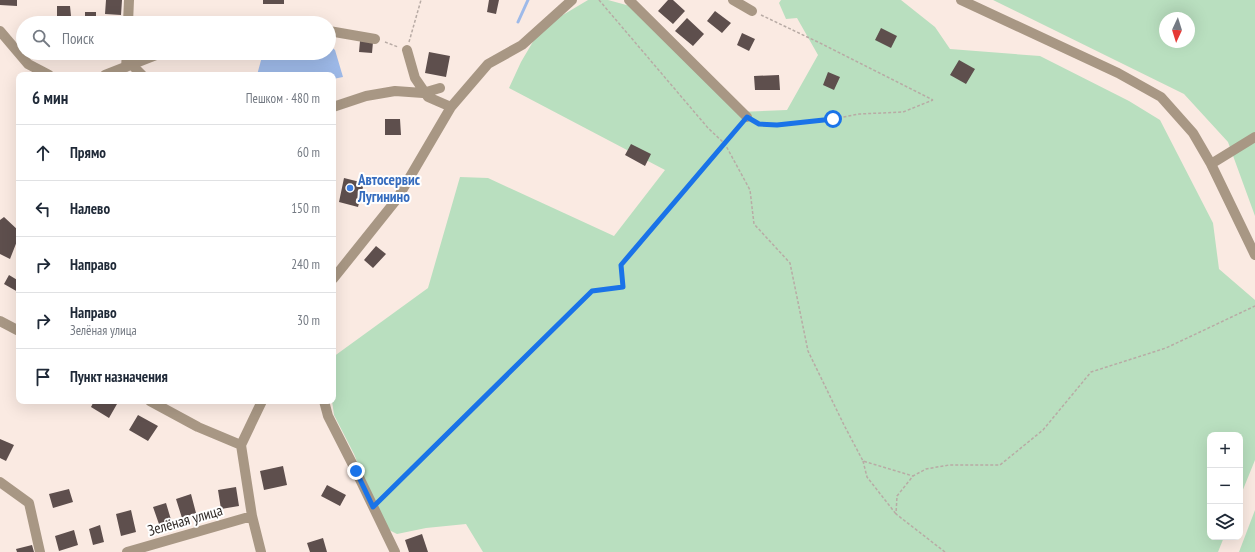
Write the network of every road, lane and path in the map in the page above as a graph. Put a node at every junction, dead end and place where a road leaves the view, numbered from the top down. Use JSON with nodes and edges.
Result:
{"nodes":[{"id":1,"x":129,"y":0,"type":"edge"},
{"id":2,"x":421,"y":0,"type":"edge"},
{"id":3,"x":572,"y":0,"type":"edge"},
{"id":4,"x":599,"y":0,"type":"edge"},
{"id":5,"x":629,"y":0,"type":"edge"},
{"id":6,"x":733,"y":0,"type":"edge"},
{"id":7,"x":961,"y":0,"type":"edge"},
{"id":8,"x":752,"y":11,"type":"joint"},
{"id":9,"x":128,"y":16,"type":"edge"},
{"id":10,"x":0,"y":31,"type":"edge"},
{"id":11,"x":336,"y":32,"type":"edge"},
{"id":12,"x":375,"y":39,"type":"joint"},
{"id":13,"x":16,"y":50,"type":"edge"},
{"id":14,"x":407,"y":50,"type":"junction"},
{"id":15,"x":25,"y":60,"type":"edge"},
{"id":16,"x":128,"y":60,"type":"edge"},
{"id":17,"x":144,"y":60,"type":"edge"},
{"id":18,"x":129,"y":66,"type":"junction"},
{"id":19,"x":43,"y":72,"type":"edge"},
{"id":20,"x":113,"y":72,"type":"edge"},
{"id":21,"x":138,"y":72,"type":"edge"},
{"id":22,"x":440,"y":88,"type":"dead end"},
{"id":23,"x":425,"y":93,"type":"junction"},
{"id":24,"x":336,"y":106,"type":"edge"},
{"id":25,"x":451,"y":107,"type":"junction"},
{"id":26,"x":747,"y":117,"type":"junction"},
{"id":27,"x":1255,"y":137,"type":"edge"},
{"id":28,"x":725,"y":144,"type":"junction"},
{"id":29,"x":1211,"y":164,"type":"junction"},
{"id":30,"x":1255,"y":255,"type":"edge"},
{"id":31,"x":336,"y":275,"type":"edge"},
{"id":32,"x":1255,"y":306,"type":"edge"},
{"id":33,"x":0,"y":321,"type":"edge"},
{"id":34,"x":16,"y":329,"type":"edge"},
{"id":35,"x":156,"y":404,"type":"edge"},
{"id":36,"x":261,"y":404,"type":"edge"},
{"id":37,"x":325,"y":404,"type":"edge"},
{"id":38,"x":241,"y":445,"type":"junction"},
{"id":39,"x":863,"y":460,"type":"junction"},
{"id":40,"x":913,"y":476,"type":"junction"},
{"id":41,"x":0,"y":482,"type":"edge"},
{"id":42,"x":373,"y":507,"type":"junction"},
{"id":43,"x":896,"y":514,"type":"junction"},
{"id":44,"x":252,"y":516,"type":"junction"},
{"id":45,"x":40,"y":552,"type":"edge"},
{"id":46,"x":127,"y":552,"type":"edge"},
{"id":47,"x":261,"y":552,"type":"edge"},
{"id":48,"x":395,"y":552,"type":"edge"},
{"id":49,"x":945,"y":552,"type":"edge"}],
"edges":[{"from":1,"to":9,"type":"street"},
{"from":2,"to":14,"type":"path"},
{"from":3,"to":25,"type":"street"},
{"from":4,"to":28,"type":"path"},
{"from":5,"to":26,"type":"street"},
{"from":6,"to":8,"type":"street"},
{"from":7,"to":29,"type":"street"},
{"from":8,"to":26,"type":"path"},
{"from":10,"to":13,"type":"street"},
{"from":11,"to":12,"type":"street"},
{"from":12,"to":14,"type":"path"},
{"from":14,"to":23,"type":"street"},
{"from":15,"to":19,"type":"street"},
{"from":16,"to":18,"type":"street"},
{"from":17,"to":18,"type":"street"},
{"from":18,"to":20,"type":"street"},
{"from":18,"to":21,"type":"street"},
{"from":22,"to":23,"type":"street"},
{"from":23,"to":24,"type":"street"},
{"from":23,"to":25,"type":"street"},
{"from":25,"to":31,"type":"street"},
{"from":26,"to":28,"type":"path"},
{"from":27,"to":29,"type":"street"},
{"from":28,"to":39,"type":"path"},
{"from":28,"to":42,"type":"path"},
{"from":29,"to":30,"type":"street"},
{"from":32,"to":40,"type":"path"},
{"from":33,"to":34,"type":"street"},
{"from":35,"to":38,"type":"street"},
{"from":36,"to":38,"type":"street"},
{"from":37,"to":42,"type":"street"},
{"from":38,"to":44,"type":"street"},
{"from":39,"to":40,"type":"path"},
{"from":39,"to":43,"type":"path"},
{"from":40,"to":43,"type":"path"},
{"from":41,"to":45,"type":"street"},
{"from":42,"to":48,"type":"street"},
{"from":43,"to":49,"type":"path"},
{"from":44,"to":46,"type":"street","name":"Зелёная улица"},
{"from":44,"to":47,"type":"street"}]}
